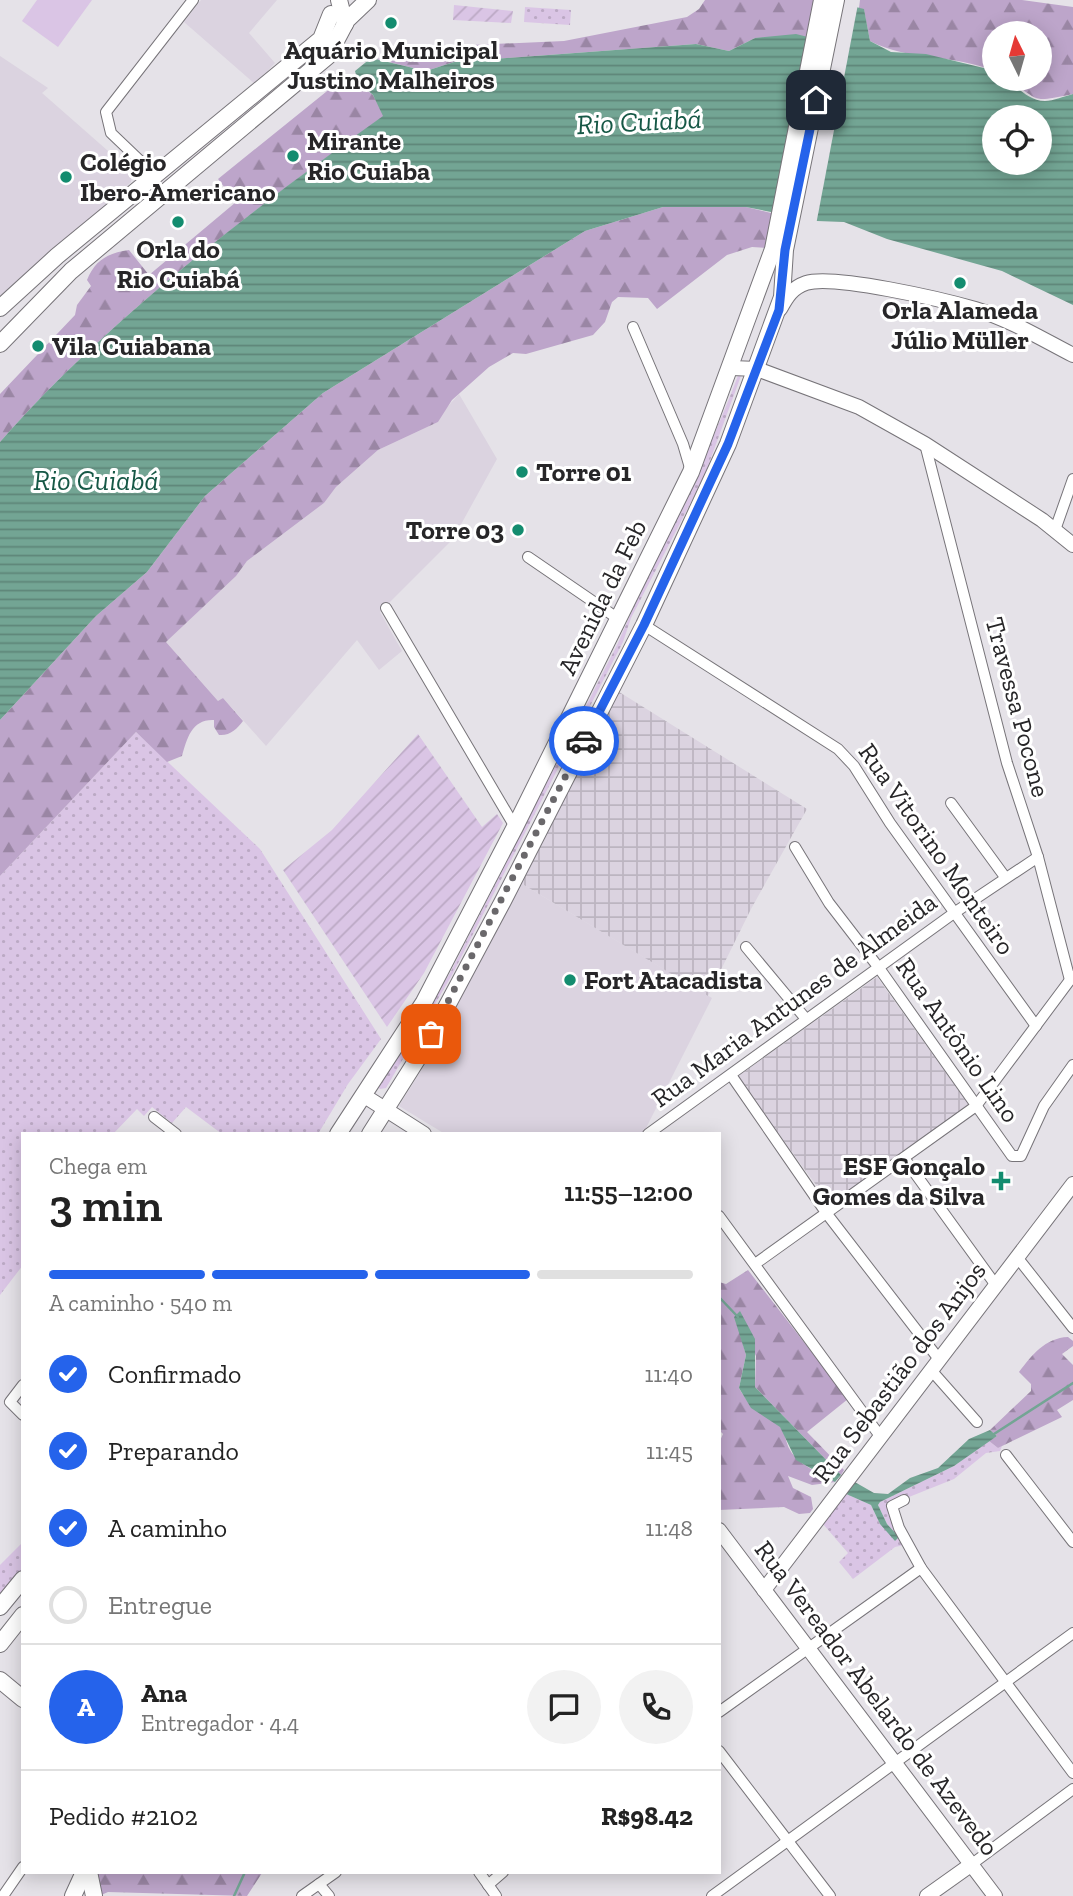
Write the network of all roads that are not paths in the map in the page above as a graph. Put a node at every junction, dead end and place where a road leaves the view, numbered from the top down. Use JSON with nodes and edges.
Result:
{"nodes":[{"id":1,"x":193,"y":0,"type":"edge"},
{"id":2,"x":368,"y":0,"type":"edge"},
{"id":3,"x":822,"y":0,"type":"edge"},
{"id":4,"x":836,"y":0,"type":"edge"},
{"id":5,"x":332,"y":5,"type":"edge"},
{"id":6,"x":345,"y":24,"type":"junction"},
{"id":7,"x":315,"y":44,"type":"junction"},
{"id":8,"x":333,"y":50,"type":"junction"},
{"id":9,"x":156,"y":176,"type":"junction"},
{"id":10,"x":779,"y":250,"type":"junction"},
{"id":11,"x":0,"y":308,"type":"edge"},
{"id":12,"x":779,"y":310,"type":"junction"},
{"id":13,"x":633,"y":327,"type":"dead end"},
{"id":14,"x":0,"y":344,"type":"edge"},
{"id":15,"x":1073,"y":355,"type":"edge"},
{"id":16,"x":732,"y":368,"type":"junction"},
{"id":17,"x":757,"y":369,"type":"junction"},
{"id":18,"x":683,"y":444,"type":"junction"},
{"id":19,"x":702,"y":444,"type":"junction"},
{"id":20,"x":925,"y":444,"type":"junction"},
{"id":21,"x":691,"y":472,"type":"junction"},
{"id":22,"x":1073,"y":479,"type":"edge"},
{"id":23,"x":1055,"y":530,"type":"junction"},
{"id":24,"x":1073,"y":545,"type":"edge"},
{"id":25,"x":528,"y":557,"type":"dead end"},
{"id":26,"x":386,"y":608,"type":"dead end"},
{"id":27,"x":620,"y":620,"type":"junction"},
{"id":28,"x":644,"y":625,"type":"junction"},
{"id":29,"x":951,"y":803,"type":"dead end"},
{"id":30,"x":515,"y":827,"type":"junction"},
{"id":31,"x":796,"y":847,"type":"dead end"},
{"id":32,"x":1038,"y":857,"type":"junction"},
{"id":33,"x":1005,"y":877,"type":"junction"},
{"id":34,"x":954,"y":914,"type":"junction"},
{"id":35,"x":746,"y":947,"type":"dead end"},
{"id":36,"x":880,"y":968,"type":"junction"},
{"id":37,"x":1071,"y":978,"type":"edge"},
{"id":38,"x":806,"y":1019,"type":"junction"},
{"id":39,"x":1036,"y":1026,"type":"junction"},
{"id":40,"x":1073,"y":1065,"type":"edge"},
{"id":41,"x":731,"y":1075,"type":"junction"},
{"id":42,"x":363,"y":1095,"type":"junction"},
{"id":43,"x":976,"y":1106,"type":"junction"},
{"id":44,"x":386,"y":1110,"type":"junction"},
{"id":45,"x":154,"y":1116,"type":"dead end"},
{"id":46,"x":174,"y":1132,"type":"edge"},
{"id":47,"x":339,"y":1132,"type":"edge"},
{"id":48,"x":371,"y":1132,"type":"edge"},
{"id":49,"x":421,"y":1132,"type":"edge"},
{"id":50,"x":653,"y":1132,"type":"edge"},
{"id":51,"x":904,"y":1158,"type":"junction"},
{"id":52,"x":1073,"y":1184,"type":"edge"},
{"id":53,"x":827,"y":1214,"type":"junction"},
{"id":54,"x":721,"y":1219,"type":"edge"},
{"id":55,"x":1017,"y":1257,"type":"junction"},
{"id":56,"x":755,"y":1264,"type":"junction"},
{"id":57,"x":995,"y":1284,"type":"junction"},
{"id":58,"x":1073,"y":1328,"type":"edge"},
{"id":59,"x":934,"y":1364,"type":"junction"},
{"id":60,"x":21,"y":1388,"type":"edge"},
{"id":61,"x":21,"y":1413,"type":"edge"},
{"id":62,"x":977,"y":1422,"type":"dead end"},
{"id":63,"x":880,"y":1436,"type":"junction"},
{"id":64,"x":1006,"y":1455,"type":"dead end"},
{"id":65,"x":904,"y":1500,"type":"dead end"},
{"id":66,"x":721,"y":1533,"type":"edge"},
{"id":67,"x":1073,"y":1542,"type":"edge"},
{"id":68,"x":921,"y":1568,"type":"junction"},
{"id":69,"x":21,"y":1581,"type":"edge"},
{"id":70,"x":764,"y":1590,"type":"junction"},
{"id":71,"x":0,"y":1607,"type":"edge"},
{"id":72,"x":21,"y":1618,"type":"edge"},
{"id":73,"x":1073,"y":1633,"type":"edge"},
{"id":74,"x":0,"y":1644,"type":"edge"},
{"id":75,"x":806,"y":1648,"type":"junction"},
{"id":76,"x":1,"y":1680,"type":"edge"},
{"id":77,"x":1004,"y":1684,"type":"junction"},
{"id":78,"x":21,"y":1697,"type":"edge"},
{"id":79,"x":721,"y":1709,"type":"edge"},
{"id":80,"x":721,"y":1754,"type":"edge"},
{"id":81,"x":895,"y":1762,"type":"junction"},
{"id":82,"x":1073,"y":1773,"type":"edge"},
{"id":83,"x":1073,"y":1789,"type":"edge"},
{"id":84,"x":788,"y":1840,"type":"junction"},
{"id":85,"x":972,"y":1864,"type":"junction"},
{"id":86,"x":21,"y":1870,"type":"edge"},
{"id":87,"x":86,"y":1874,"type":"edge"},
{"id":88,"x":88,"y":1874,"type":"edge"},
{"id":89,"x":333,"y":1874,"type":"edge"},
{"id":90,"x":480,"y":1874,"type":"edge"},
{"id":91,"x":501,"y":1874,"type":"edge"},
{"id":92,"x":319,"y":1884,"type":"junction"},
{"id":93,"x":488,"y":1885,"type":"junction"},
{"id":94,"x":4,"y":1896,"type":"edge"},
{"id":95,"x":73,"y":1896,"type":"edge"},
{"id":96,"x":94,"y":1896,"type":"edge"},
{"id":97,"x":302,"y":1896,"type":"edge"},
{"id":98,"x":329,"y":1896,"type":"edge"},
{"id":99,"x":496,"y":1896,"type":"edge"},
{"id":100,"x":712,"y":1896,"type":"edge"},
{"id":101,"x":830,"y":1896,"type":"edge"},
{"id":102,"x":927,"y":1896,"type":"edge"},
{"id":103,"x":995,"y":1896,"type":"edge"}],
"edges":[{"from":1,"to":9,"type":"street"},
{"from":2,"to":6,"type":"main road"},
{"from":3,"to":10,"type":"main road"},
{"from":4,"to":10,"type":"main road"},
{"from":5,"to":6,"type":"main road"},
{"from":5,"to":7,"type":"main road"},
{"from":6,"to":8,"type":"main road"},
{"from":7,"to":8,"type":"main road"},
{"from":7,"to":9,"type":"main road"},
{"from":8,"to":14,"type":"main road"},
{"from":9,"to":11,"type":"main road"},
{"from":10,"to":12,"type":"main road","name":"Avenida da Feb"},
{"from":10,"to":16,"type":"main road","name":"Avenida da Feb"},
{"from":12,"to":15,"type":"street"},
{"from":12,"to":17,"type":"main road","name":"Avenida da Feb"},
{"from":13,"to":18,"type":"street"},
{"from":16,"to":17,"type":"street"},
{"from":16,"to":19,"type":"main road","name":"Avenida da Feb"},
{"from":17,"to":20,"type":"street"},
{"from":17,"to":28,"type":"main road","name":"Avenida da Feb"},
{"from":18,"to":19,"type":"street"},
{"from":18,"to":21,"type":"street"},
{"from":19,"to":21,"type":"main road","name":"Avenida da Feb"},
{"from":20,"to":23,"type":"street"},
{"from":20,"to":32,"type":"street","name":"Travessa Pocone"},
{"from":21,"to":27,"type":"main road","name":"Avenida da Feb"},
{"from":22,"to":23,"type":"street"},
{"from":23,"to":24,"type":"street"},
{"from":25,"to":27,"type":"street"},
{"from":26,"to":30,"type":"street"},
{"from":27,"to":30,"type":"main road","name":"Avenida da Feb"},
{"from":28,"to":34,"type":"street","name":"Rua Vitorino Monteiro"},
{"from":28,"to":44,"type":"main road","name":"Avenida da Feb"},
{"from":29,"to":33,"type":"street"},
{"from":30,"to":42,"type":"main road","name":"Avenida da Feb"},
{"from":31,"to":36,"type":"street","name":"Rua Antônio Lino"},
{"from":32,"to":33,"type":"street","name":"Rua Maria Antunes de Almeida"},
{"from":32,"to":37,"type":"street","name":"Travessa Pocone"},
{"from":33,"to":34,"type":"street","name":"Rua Maria Antunes de Almeida"},
{"from":34,"to":36,"type":"street","name":"Rua Maria Antunes de Almeida"},
{"from":34,"to":39,"type":"street","name":"Rua Vitorino Monteiro"},
{"from":35,"to":38,"type":"street"},
{"from":36,"to":38,"type":"street","name":"Rua Maria Antunes de Almeida"},
{"from":36,"to":43,"type":"street","name":"Rua Antônio Lino"},
{"from":37,"to":39,"type":"street"},
{"from":38,"to":41,"type":"street","name":"Rua Maria Antunes de Almeida"},
{"from":39,"to":43,"type":"street"},
{"from":40,"to":43,"type":"street","name":"Rua Antônio Lino"},
{"from":41,"to":50,"type":"street","name":"Rua Maria Antunes de Almeida"},
{"from":41,"to":53,"type":"street"},
{"from":42,"to":44,"type":"street"},
{"from":42,"to":47,"type":"main road"},
{"from":43,"to":51,"type":"street"},
{"from":44,"to":48,"type":"main road","name":"Avenida da Feb"},
{"from":44,"to":49,"type":"street"},
{"from":45,"to":46,"type":"street"},
{"from":51,"to":53,"type":"street"},
{"from":51,"to":57,"type":"street"},
{"from":52,"to":55,"type":"street","name":"Rua Sebastião dos Anjos"},
{"from":53,"to":56,"type":"street"},
{"from":53,"to":59,"type":"street"},
{"from":54,"to":56,"type":"street"},
{"from":55,"to":57,"type":"street","name":"Rua Sebastião dos Anjos"},
{"from":55,"to":58,"type":"street"},
{"from":56,"to":63,"type":"street"},
{"from":57,"to":59,"type":"street","name":"Rua Sebastião dos Anjos"},
{"from":59,"to":62,"type":"street"},
{"from":59,"to":63,"type":"street","name":"Rua Sebastião dos Anjos"},
{"from":60,"to":61,"type":"street"},
{"from":63,"to":70,"type":"street","name":"Rua Sebastião dos Anjos"},
{"from":64,"to":67,"type":"street"},
{"from":65,"to":68,"type":"street"},
{"from":66,"to":70,"type":"street","name":"Rua Vereador Abelardo de Azevedo"},
{"from":68,"to":75,"type":"street"},
{"from":68,"to":77,"type":"street"},
{"from":69,"to":71,"type":"main road"},
{"from":70,"to":75,"type":"street","name":"Rua Vereador Abelardo de Azevedo"},
{"from":72,"to":74,"type":"main road"},
{"from":73,"to":77,"type":"street"},
{"from":75,"to":79,"type":"street"},
{"from":75,"to":81,"type":"street","name":"Rua Vereador Abelardo de Azevedo"},
{"from":76,"to":78,"type":"main road"},
{"from":77,"to":81,"type":"street"},
{"from":77,"to":82,"type":"street"},
{"from":80,"to":84,"type":"street"},
{"from":81,"to":84,"type":"street"},
{"from":81,"to":85,"type":"street","name":"Rua Vereador Abelardo de Azevedo"},
{"from":83,"to":85,"type":"street"},
{"from":84,"to":100,"type":"street"},
{"from":84,"to":101,"type":"street"},
{"from":85,"to":102,"type":"street"},
{"from":85,"to":103,"type":"street","name":"Rua Vereador Abelardo de Azevedo"},
{"from":86,"to":94,"type":"street"},
{"from":87,"to":95,"type":"main road"},
{"from":88,"to":96,"type":"main road"},
{"from":89,"to":92,"type":"street"},
{"from":90,"to":93,"type":"street"},
{"from":91,"to":93,"type":"street"},
{"from":92,"to":97,"type":"street"},
{"from":92,"to":98,"type":"street"},
{"from":93,"to":99,"type":"street"}]}
